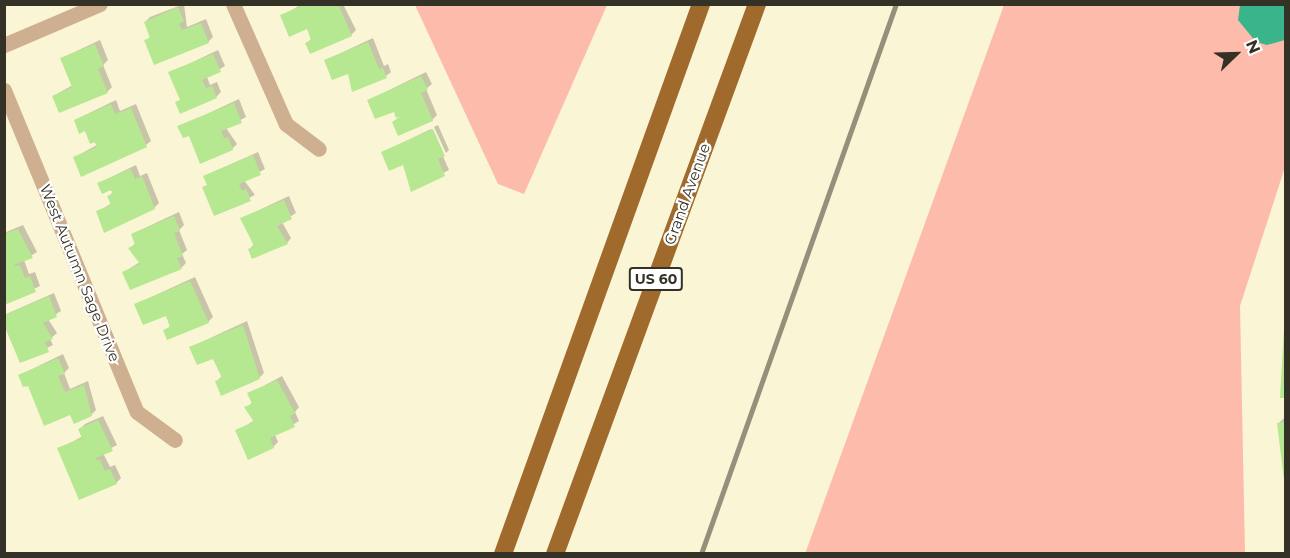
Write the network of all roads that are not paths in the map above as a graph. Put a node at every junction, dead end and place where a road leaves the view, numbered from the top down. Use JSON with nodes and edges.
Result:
{"nodes":[{"id":1,"x":100,"y":4,"type":"edge"},
{"id":2,"x":233,"y":4,"type":"edge"},
{"id":3,"x":701,"y":4,"type":"edge"},
{"id":4,"x":757,"y":4,"type":"edge"},
{"id":5,"x":4,"y":45,"type":"edge"},
{"id":6,"x":4,"y":90,"type":"edge"},
{"id":7,"x":319,"y":149,"type":"dead end"},
{"id":8,"x":175,"y":440,"type":"dead end"},
{"id":9,"x":503,"y":554,"type":"edge"},
{"id":10,"x":555,"y":554,"type":"edge"}],
"edges":[{"from":1,"to":5,"type":"street"},
{"from":2,"to":7,"type":"street"},
{"from":3,"to":9,"type":"highway","number":"US 60"},
{"from":4,"to":10,"type":"highway","name":"Grand Avenue","number":"US 60"},
{"from":6,"to":8,"type":"street","name":"West Autumn Sage Drive"}]}
